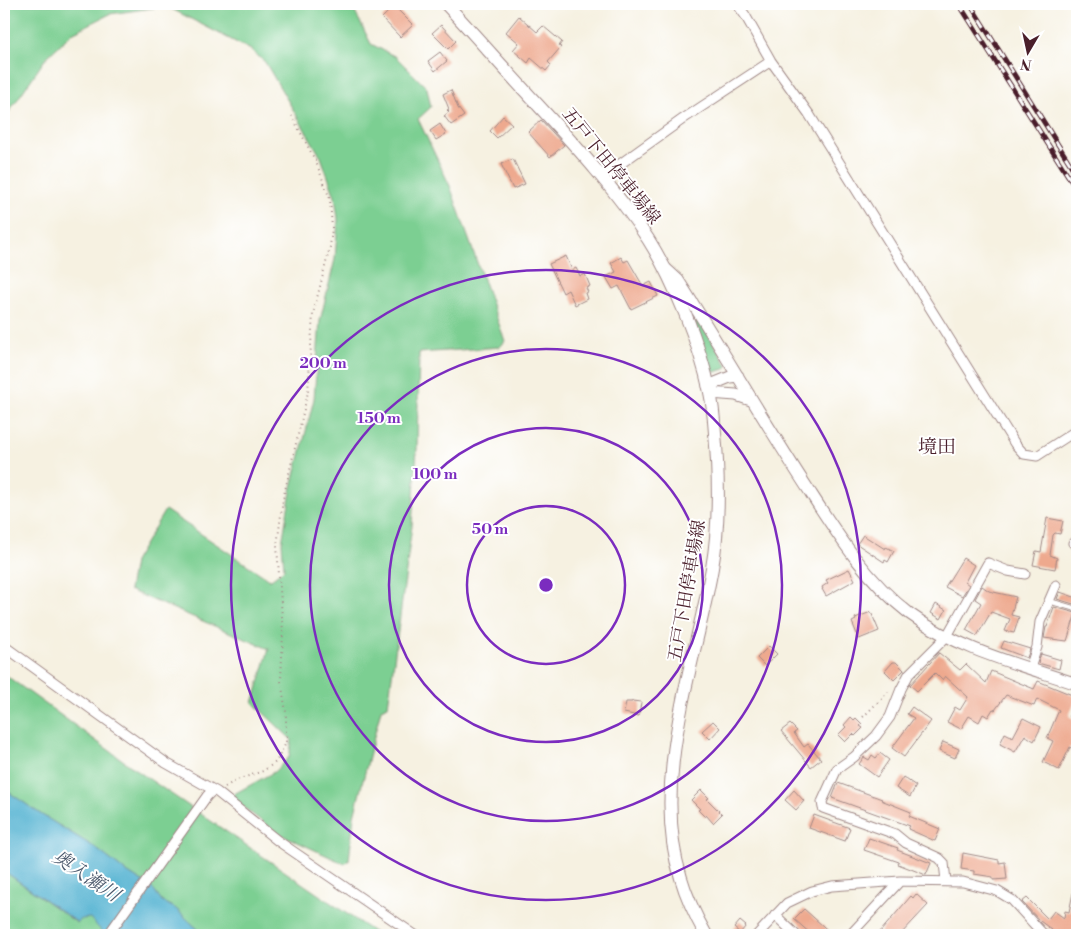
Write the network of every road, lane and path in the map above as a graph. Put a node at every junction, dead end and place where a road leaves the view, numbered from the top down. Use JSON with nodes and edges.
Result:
{"nodes":[{"id":1,"x":446,"y":4,"type":"edge"},
{"id":2,"x":737,"y":4,"type":"edge"},
{"id":3,"x":771,"y":62,"type":"junction"},
{"id":4,"x":292,"y":116,"type":"dead end"},
{"id":5,"x":602,"y":177,"type":"junction"},
{"id":6,"x":661,"y":264,"type":"junction"},
{"id":7,"x":738,"y":376,"type":"junction"},
{"id":8,"x":709,"y":390,"type":"junction"},
{"id":9,"x":751,"y":400,"type":"junction"},
{"id":10,"x":1077,"y":430,"type":"edge"},
{"id":11,"x":1025,"y":574,"type":"dead end"},
{"id":12,"x":1056,"y":585,"type":"dead end"},
{"id":13,"x":1049,"y":602,"type":"junction"},
{"id":14,"x":1076,"y":609,"type":"dead end"},
{"id":15,"x":947,"y":636,"type":"junction"},
{"id":16,"x":4,"y":646,"type":"edge"},
{"id":17,"x":1030,"y":668,"type":"junction"},
{"id":18,"x":1077,"y":684,"type":"edge"},
{"id":19,"x":890,"y":690,"type":"dead end"},
{"id":20,"x":863,"y":717,"type":"dead end"},
{"id":21,"x":212,"y":793,"type":"junction"},
{"id":22,"x":900,"y":881,"type":"junction"},
{"id":23,"x":946,"y":882,"type":"junction"},
{"id":24,"x":775,"y":915,"type":"junction"},
{"id":25,"x":108,"y":935,"type":"edge"},
{"id":26,"x":415,"y":935,"type":"edge"},
{"id":27,"x":706,"y":935,"type":"edge"},
{"id":28,"x":757,"y":935,"type":"edge"},
{"id":29,"x":796,"y":935,"type":"edge"},
{"id":30,"x":850,"y":935,"type":"edge"},
{"id":31,"x":1044,"y":935,"type":"edge"}],
"edges":[{"from":1,"to":5,"type":"main road","name":"五戸下田停車場線"},
{"from":2,"to":3,"type":"street"},
{"from":3,"to":5,"type":"street"},
{"from":3,"to":10,"type":"street"},
{"from":4,"to":21,"type":"path"},
{"from":5,"to":6,"type":"main road","name":"五戸下田停車場線"},
{"from":6,"to":7,"type":"street"},
{"from":6,"to":8,"type":"main road","name":"五戸下田停車場線"},
{"from":7,"to":8,"type":"street"},
{"from":7,"to":9,"type":"street"},
{"from":8,"to":9,"type":"street"},
{"from":8,"to":27,"type":"main road","name":"五戸下田停車場線"},
{"from":9,"to":15,"type":"street"},
{"from":11,"to":15,"type":"street"},
{"from":12,"to":13,"type":"street"},
{"from":13,"to":14,"type":"lane"},
{"from":13,"to":17,"type":"street"},
{"from":15,"to":17,"type":"street"},
{"from":15,"to":23,"type":"street"},
{"from":16,"to":21,"type":"street"},
{"from":17,"to":18,"type":"street"},
{"from":19,"to":20,"type":"path"},
{"from":21,"to":25,"type":"street"},
{"from":21,"to":26,"type":"street"},
{"from":22,"to":23,"type":"street"},
{"from":22,"to":24,"type":"street"},
{"from":22,"to":30,"type":"street"},
{"from":23,"to":31,"type":"street"},
{"from":24,"to":28,"type":"street"},
{"from":24,"to":29,"type":"street"}]}
